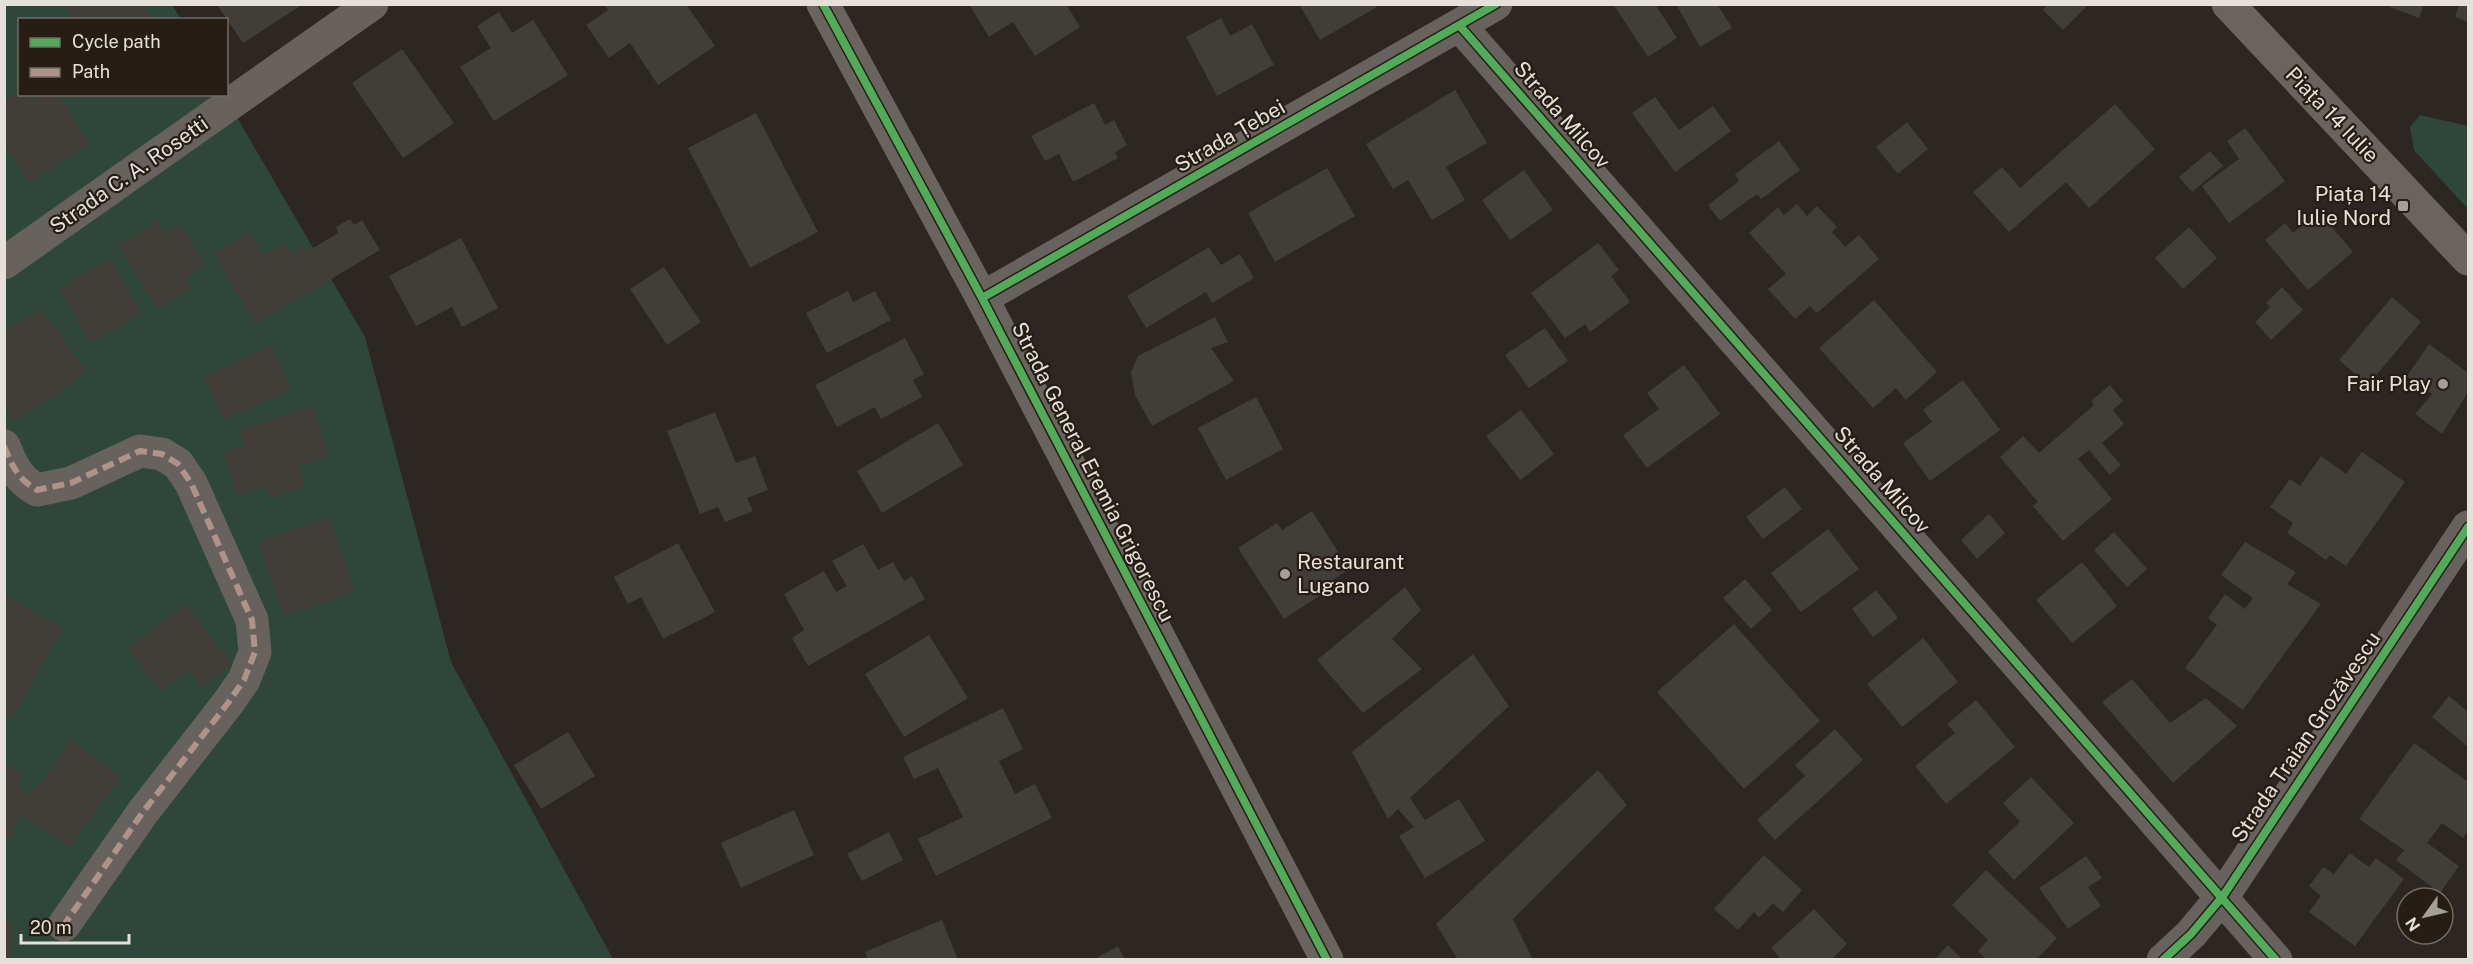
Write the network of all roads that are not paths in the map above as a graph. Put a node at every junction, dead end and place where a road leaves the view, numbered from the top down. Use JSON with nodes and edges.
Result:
{"nodes":[{"id":1,"x":372,"y":4,"type":"edge"},
{"id":2,"x":823,"y":4,"type":"edge"},
{"id":3,"x":1496,"y":4,"type":"edge"},
{"id":4,"x":2228,"y":4,"type":"edge"},
{"id":5,"x":1460,"y":26,"type":"junction"},
{"id":6,"x":2469,"y":259,"type":"edge"},
{"id":7,"x":4,"y":263,"type":"edge"},
{"id":8,"x":982,"y":298,"type":"junction"},
{"id":9,"x":4,"y":446,"type":"edge"},
{"id":10,"x":2469,"y":527,"type":"edge"},
{"id":11,"x":2223,"y":896,"type":"junction"},
{"id":12,"x":64,"y":925,"type":"dead end"},
{"id":13,"x":1326,"y":960,"type":"edge"},
{"id":14,"x":2163,"y":960,"type":"edge"},
{"id":15,"x":2277,"y":960,"type":"edge"}],
"edges":[{"from":1,"to":7,"type":"street","name":"Strada C. A. Rosetti"},
{"from":2,"to":8,"type":"main road","name":"Strada General Eremia Grigorescu"},
{"from":3,"to":5,"type":"street","name":"Strada Țebei"},
{"from":4,"to":6,"type":"main road","name":"Piața 14 Iulie"},
{"from":5,"to":8,"type":"street","name":"Strada Țebei"},
{"from":5,"to":11,"type":"street","name":"Strada Milcov"},
{"from":8,"to":13,"type":"main road","name":"Strada General Eremia Grigorescu"},
{"from":9,"to":12,"type":"street"},
{"from":10,"to":11,"type":"street","name":"Strada Traian Grozăvescu"},
{"from":11,"to":14,"type":"street","name":"Strada Traian Grozăvescu"},
{"from":11,"to":15,"type":"street","name":"Strada Milcov"}]}
